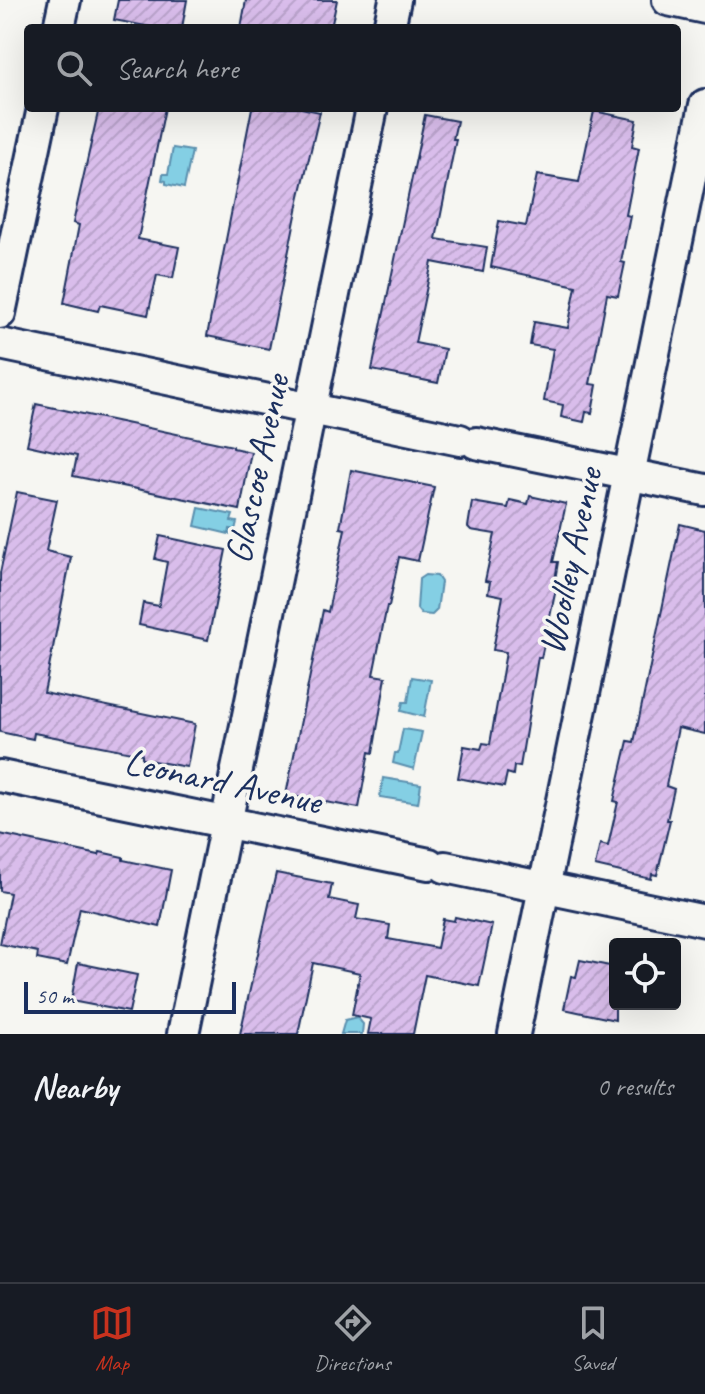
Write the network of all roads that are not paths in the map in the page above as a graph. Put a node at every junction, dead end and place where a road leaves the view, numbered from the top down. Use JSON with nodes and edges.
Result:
{"nodes":[{"id":1,"x":65,"y":0,"type":"edge"},
{"id":2,"x":395,"y":0,"type":"edge"},
{"id":3,"x":668,"y":0,"type":"edge"},
{"id":4,"x":705,"y":8,"type":"edge"},
{"id":5,"x":60,"y":24,"type":"edge"},
{"id":6,"x":390,"y":24,"type":"edge"},
{"id":7,"x":705,"y":105,"type":"edge"},
{"id":8,"x":42,"y":112,"type":"edge"},
{"id":9,"x":371,"y":112,"type":"edge"},
{"id":10,"x":0,"y":313,"type":"edge"},
{"id":11,"x":0,"y":344,"type":"edge"},
{"id":12,"x":310,"y":409,"type":"junction"},
{"id":13,"x":629,"y":474,"type":"junction"},
{"id":14,"x":705,"y":490,"type":"edge"},
{"id":15,"x":0,"y":776,"type":"edge"},
{"id":16,"x":226,"y":823,"type":"junction"},
{"id":17,"x":544,"y":887,"type":"junction"},
{"id":18,"x":705,"y":921,"type":"edge"},
{"id":19,"x":183,"y":1034,"type":"edge"},
{"id":20,"x":514,"y":1034,"type":"edge"}],
"edges":[{"from":1,"to":5,"type":"street"},
{"from":2,"to":6,"type":"street"},
{"from":3,"to":4,"type":"street"},
{"from":7,"to":13,"type":"street","name":"Woolley Avenue"},
{"from":8,"to":10,"type":"street"},
{"from":9,"to":12,"type":"street","name":"Glascoe Avenue"},
{"from":11,"to":12,"type":"street"},
{"from":12,"to":13,"type":"street"},
{"from":12,"to":16,"type":"street","name":"Glascoe Avenue"},
{"from":13,"to":14,"type":"street"},
{"from":13,"to":17,"type":"street","name":"Woolley Avenue"},
{"from":15,"to":16,"type":"street","name":"Leonard Avenue"},
{"from":16,"to":17,"type":"street","name":"Leonard Avenue"},
{"from":16,"to":19,"type":"street","name":"Glascoe Avenue"},
{"from":17,"to":18,"type":"street","name":"Leonard Avenue"},
{"from":17,"to":20,"type":"street","name":"Woolley Avenue"}]}
